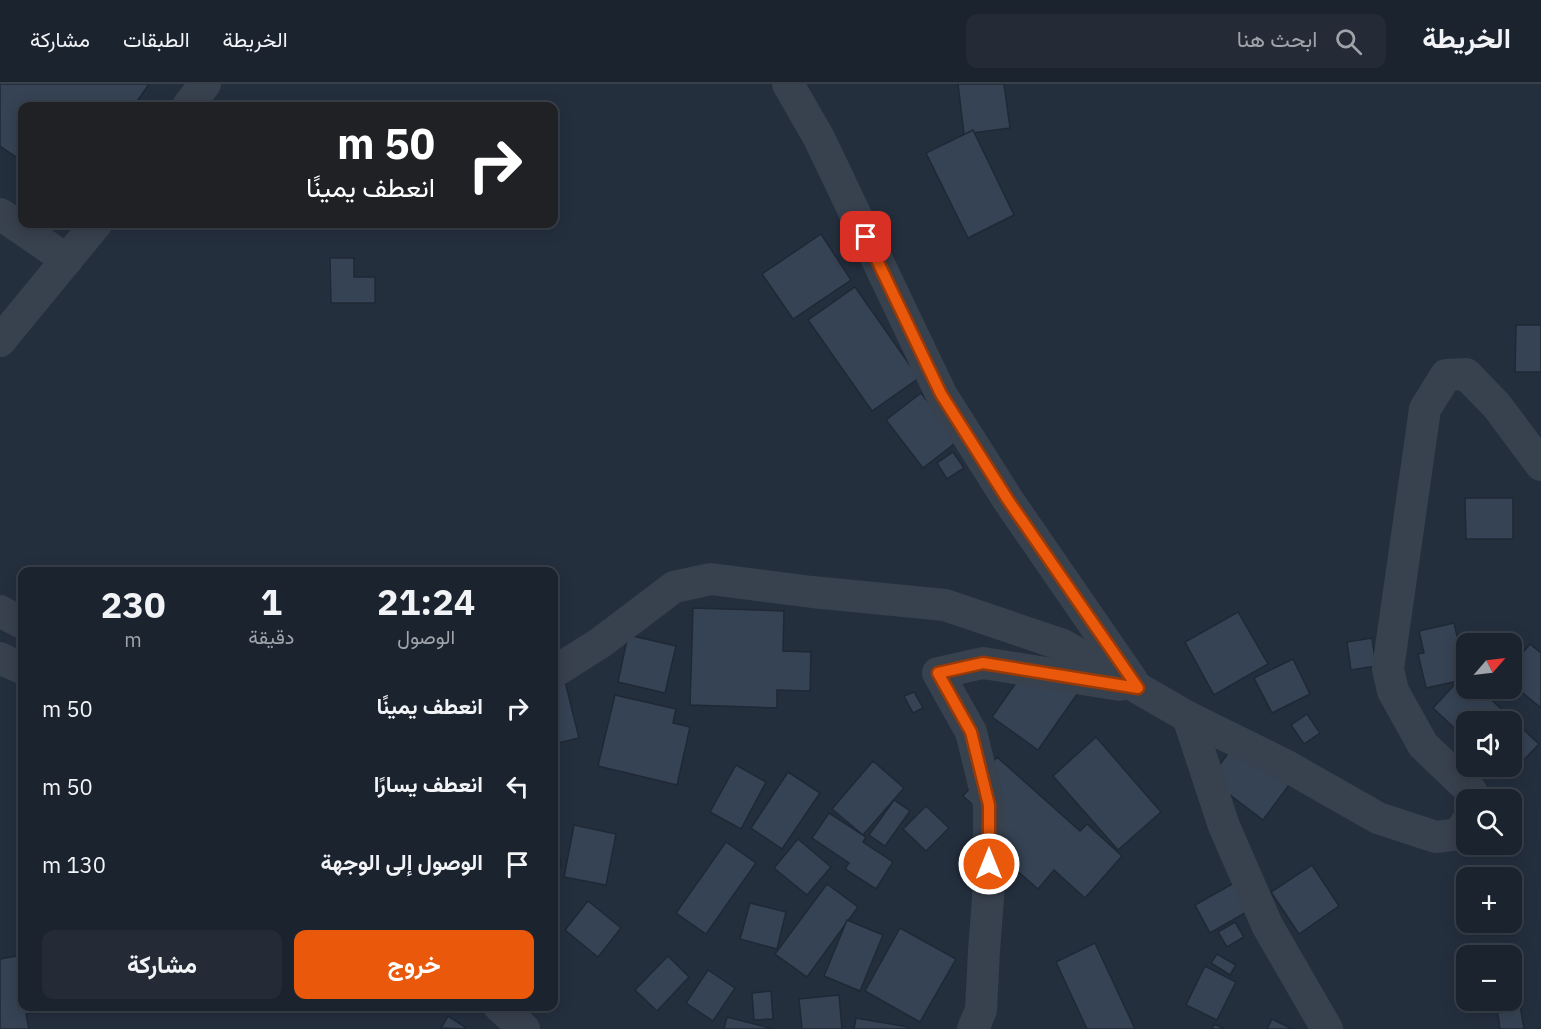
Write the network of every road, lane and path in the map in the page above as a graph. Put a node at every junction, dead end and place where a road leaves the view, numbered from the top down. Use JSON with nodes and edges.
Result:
{"nodes":[{"id":1,"x":205,"y":84,"type":"edge"},
{"id":2,"x":788,"y":84,"type":"edge"},
{"id":3,"x":191,"y":102,"type":"edge"},
{"id":4,"x":0,"y":214,"type":"edge"},
{"id":5,"x":18,"y":226,"type":"edge"},
{"id":6,"x":20,"y":228,"type":"edge"},
{"id":7,"x":93,"y":228,"type":"edge"},
{"id":8,"x":67,"y":260,"type":"junction"},
{"id":9,"x":0,"y":340,"type":"edge"},
{"id":10,"x":1541,"y":465,"type":"edge"},
{"id":11,"x":0,"y":611,"type":"edge"},
{"id":12,"x":18,"y":621,"type":"edge"},
{"id":13,"x":558,"y":669,"type":"edge"},
{"id":14,"x":1138,"y":688,"type":"junction"},
{"id":15,"x":1188,"y":717,"type":"junction"},
{"id":16,"x":1469,"y":789,"type":"edge"},
{"id":17,"x":1456,"y":834,"type":"edge"},
{"id":18,"x":504,"y":1011,"type":"edge"},
{"id":19,"x":524,"y":1029,"type":"edge"},
{"id":20,"x":973,"y":1029,"type":"edge"},
{"id":21,"x":1327,"y":1029,"type":"edge"}],
"edges":[{"from":1,"to":3,"type":"street"},
{"from":2,"to":14,"type":"street"},
{"from":4,"to":5,"type":"street"},
{"from":6,"to":8,"type":"street"},
{"from":7,"to":8,"type":"street"},
{"from":8,"to":9,"type":"street"},
{"from":10,"to":16,"type":"street"},
{"from":11,"to":12,"type":"street"},
{"from":13,"to":14,"type":"street"},
{"from":14,"to":15,"type":"street"},
{"from":14,"to":20,"type":"street"},
{"from":15,"to":17,"type":"street"},
{"from":15,"to":21,"type":"street"},
{"from":18,"to":19,"type":"street"}]}
